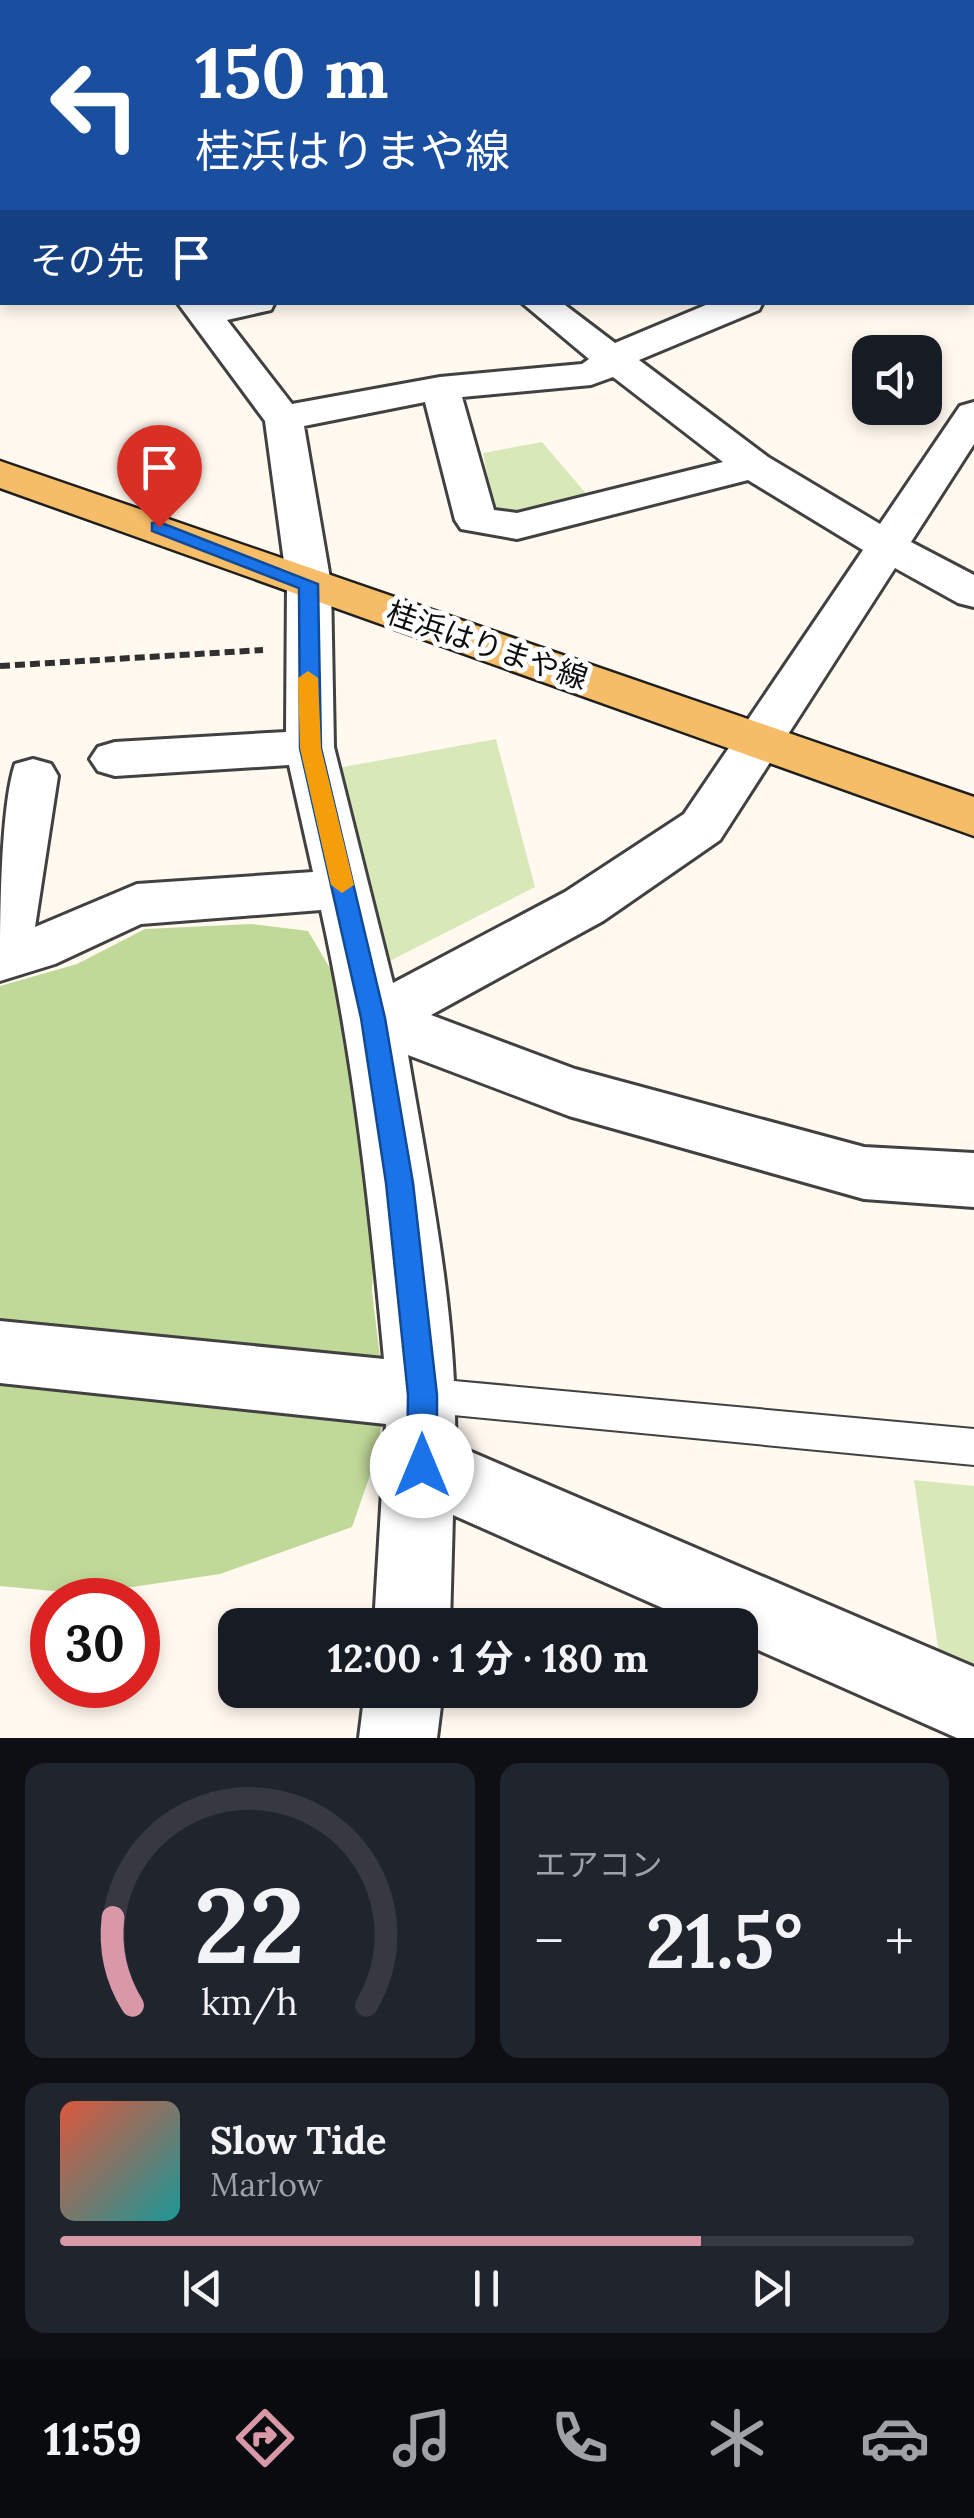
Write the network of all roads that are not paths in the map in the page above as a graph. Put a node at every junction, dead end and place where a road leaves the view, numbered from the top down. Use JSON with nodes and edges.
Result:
{"nodes":[{"id":1,"x":233,"y":305,"type":"edge"},
{"id":2,"x":542,"y":305,"type":"edge"},
{"id":3,"x":738,"y":305,"type":"edge"},
{"id":4,"x":199,"y":309,"type":"edge"},
{"id":5,"x":614,"y":361,"type":"junction"},
{"id":6,"x":440,"y":388,"type":"junction"},
{"id":7,"x":974,"y":416,"type":"edge"},
{"id":8,"x":284,"y":420,"type":"junction"},
{"id":9,"x":754,"y":466,"type":"junction"},
{"id":10,"x":0,"y":474,"type":"edge"},
{"id":11,"x":888,"y":548,"type":"junction"},
{"id":12,"x":309,"y":584,"type":"junction"},
{"id":13,"x":974,"y":593,"type":"edge"},
{"id":14,"x":760,"y":740,"type":"junction"},
{"id":15,"x":310,"y":748,"type":"junction"},
{"id":16,"x":114,"y":759,"type":"dead end"},
{"id":17,"x":33,"y":776,"type":"dead end"},
{"id":18,"x":974,"y":817,"type":"edge"},
{"id":19,"x":343,"y":889,"type":"junction"},
{"id":20,"x":1,"y":960,"type":"edge"},
{"id":21,"x":373,"y":1018,"type":"junction"},
{"id":22,"x":974,"y":1180,"type":"edge"},
{"id":23,"x":0,"y":1352,"type":"edge"},
{"id":24,"x":422,"y":1395,"type":"junction"},
{"id":25,"x":974,"y":1446,"type":"edge"},
{"id":26,"x":422,"y":1466,"type":"junction"},
{"id":27,"x":413,"y":1608,"type":"edge"},
{"id":28,"x":974,"y":1706,"type":"edge"},
{"id":29,"x":402,"y":1708,"type":"edge"},
{"id":30,"x":398,"y":1738,"type":"edge"}],
"edges":[{"from":1,"to":4,"type":"street"},
{"from":2,"to":5,"type":"street"},
{"from":3,"to":5,"type":"street"},
{"from":4,"to":8,"type":"street"},
{"from":5,"to":6,"type":"street"},
{"from":5,"to":9,"type":"street"},
{"from":6,"to":8,"type":"street"},
{"from":6,"to":9,"type":"street"},
{"from":7,"to":11,"type":"street"},
{"from":8,"to":12,"type":"street"},
{"from":9,"to":11,"type":"street"},
{"from":10,"to":12,"type":"main road","name":"桂浜はりまや線"},
{"from":11,"to":13,"type":"street"},
{"from":11,"to":14,"type":"street"},
{"from":12,"to":14,"type":"main road","name":"桂浜はりまや線"},
{"from":12,"to":15,"type":"street"},
{"from":14,"to":18,"type":"main road","name":"桂浜はりまや線"},
{"from":14,"to":21,"type":"street"},
{"from":15,"to":16,"type":"street"},
{"from":15,"to":19,"type":"street"},
{"from":17,"to":20,"type":"street"},
{"from":19,"to":20,"type":"street"},
{"from":19,"to":21,"type":"street"},
{"from":21,"to":22,"type":"street"},
{"from":21,"to":24,"type":"street"},
{"from":23,"to":24,"type":"street"},
{"from":24,"to":25,"type":"lane"},
{"from":24,"to":26,"type":"street"},
{"from":26,"to":27,"type":"street"},
{"from":26,"to":28,"type":"street"},
{"from":29,"to":30,"type":"street"}]}
